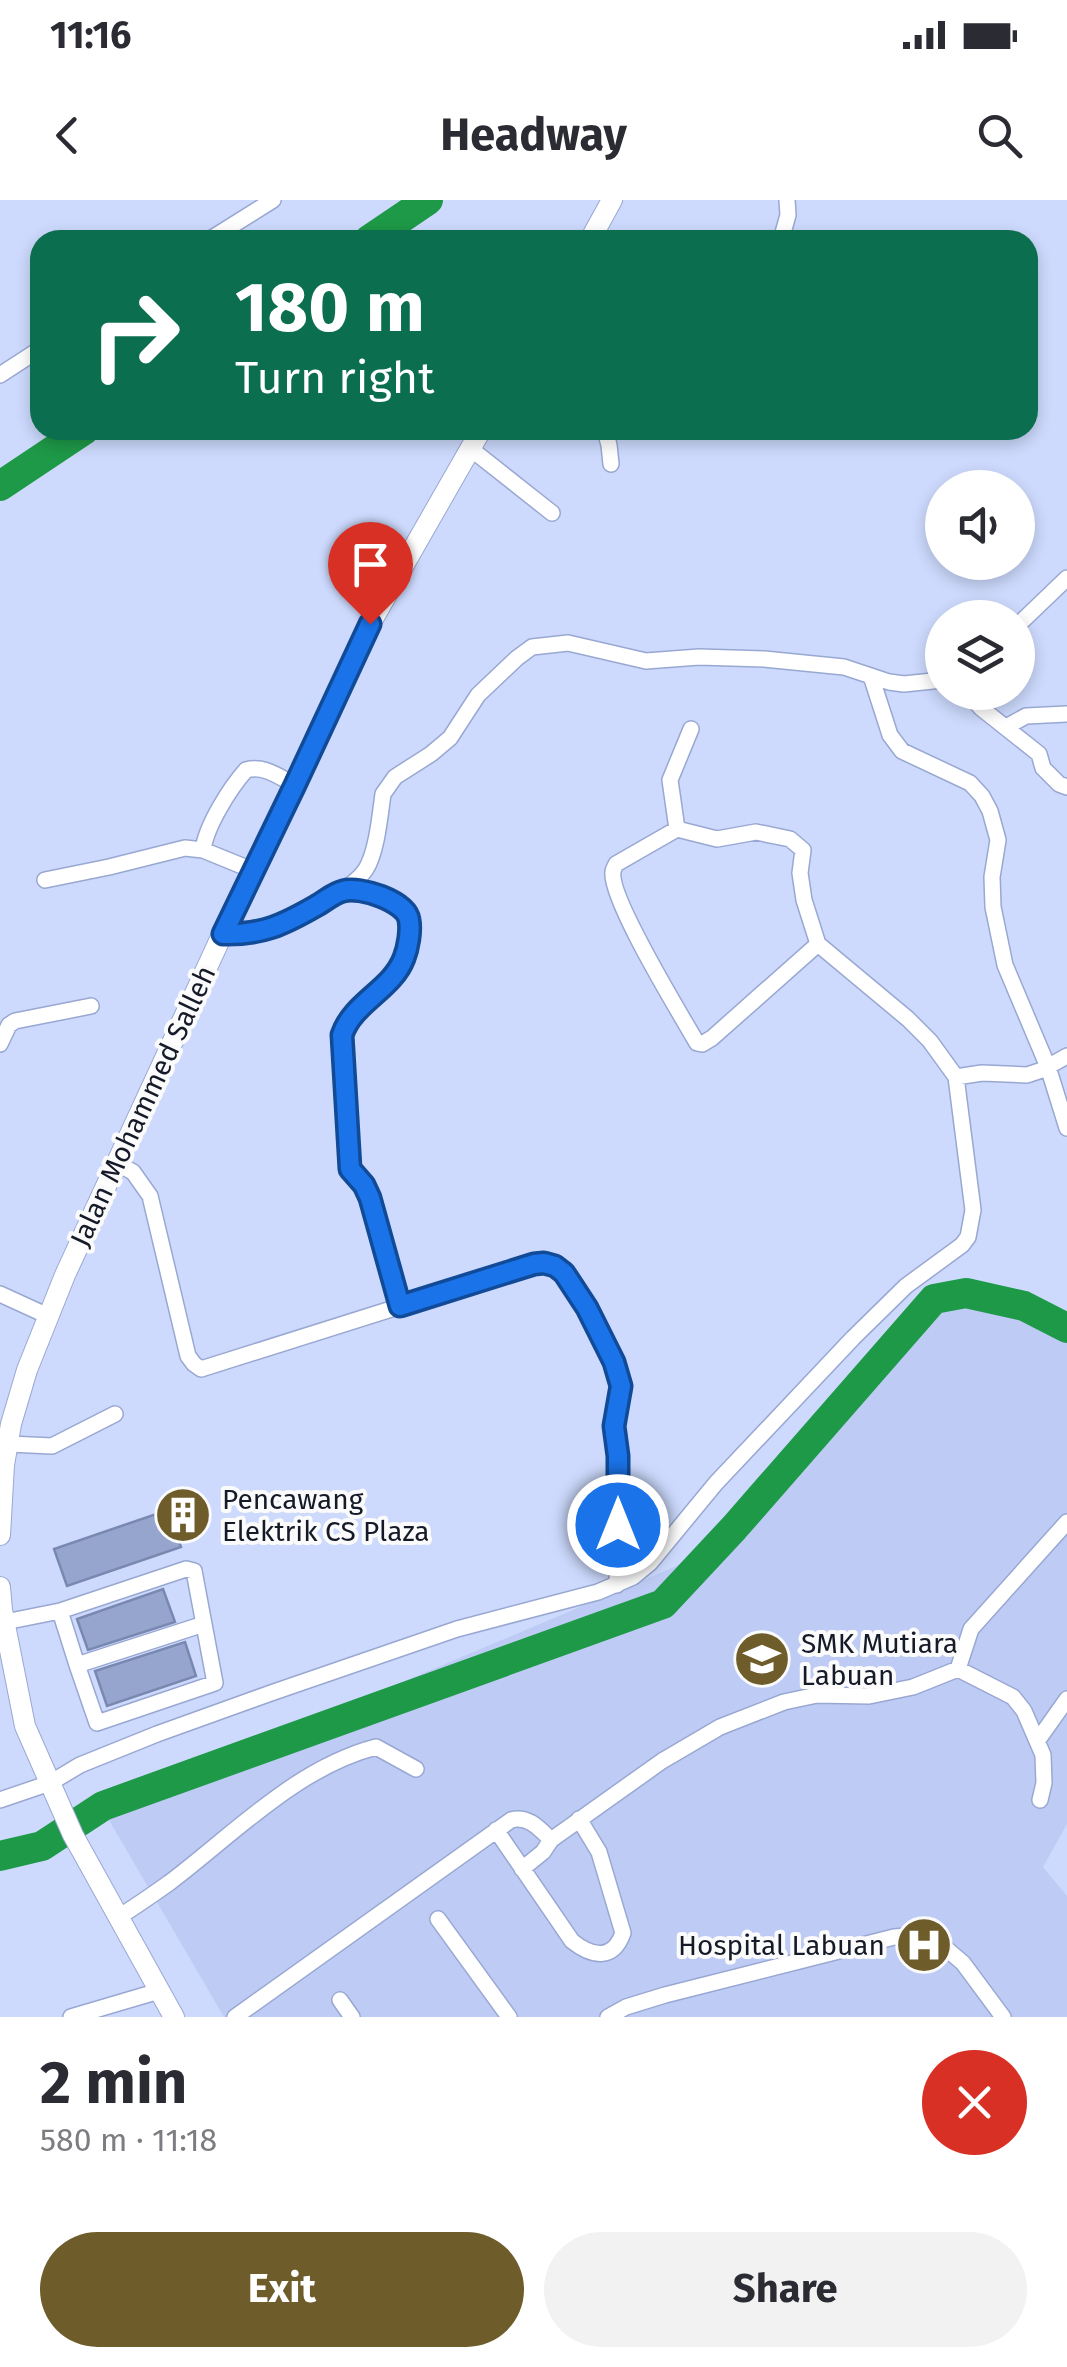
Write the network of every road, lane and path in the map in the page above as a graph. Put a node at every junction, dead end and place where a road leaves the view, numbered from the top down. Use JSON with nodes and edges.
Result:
{"nodes":[{"id":1,"x":273,"y":200,"type":"edge"},
{"id":2,"x":612,"y":200,"type":"edge"},
{"id":3,"x":788,"y":200,"type":"edge"},
{"id":4,"x":225,"y":230,"type":"edge"},
{"id":5,"x":601,"y":230,"type":"edge"},
{"id":6,"x":784,"y":230,"type":"edge"},
{"id":7,"x":30,"y":356,"type":"edge"},
{"id":8,"x":0,"y":376,"type":"edge"},
{"id":9,"x":475,"y":440,"type":"edge"},
{"id":10,"x":477,"y":440,"type":"edge"},
{"id":11,"x":608,"y":440,"type":"edge"},
{"id":12,"x":611,"y":464,"type":"dead end"},
{"id":13,"x":552,"y":513,"type":"dead end"},
{"id":14,"x":1067,"y":578,"type":"edge"},
{"id":15,"x":1035,"y":609,"type":"edge"},
{"id":16,"x":871,"y":676,"type":"junction"},
{"id":17,"x":925,"y":682,"type":"edge"},
{"id":18,"x":983,"y":710,"type":"edge"},
{"id":19,"x":1067,"y":714,"type":"edge"},
{"id":20,"x":1006,"y":727,"type":"junction"},
{"id":21,"x":691,"y":729,"type":"dead end"},
{"id":22,"x":295,"y":785,"type":"junction"},
{"id":23,"x":1067,"y":787,"type":"edge"},
{"id":24,"x":676,"y":829,"type":"junction"},
{"id":25,"x":203,"y":850,"type":"junction"},
{"id":26,"x":252,"y":870,"type":"junction"},
{"id":27,"x":45,"y":880,"type":"dead end"},
{"id":28,"x":345,"y":890,"type":"junction"},
{"id":29,"x":223,"y":934,"type":"junction"},
{"id":30,"x":818,"y":944,"type":"junction"},
{"id":31,"x":91,"y":1006,"type":"dead end"},
{"id":32,"x":0,"y":1044,"type":"edge"},
{"id":33,"x":1067,"y":1056,"type":"edge"},
{"id":34,"x":1048,"y":1067,"type":"junction"},
{"id":35,"x":956,"y":1077,"type":"junction"},
{"id":36,"x":1067,"y":1128,"type":"edge"},
{"id":37,"x":116,"y":1163,"type":"junction"},
{"id":38,"x":0,"y":1294,"type":"edge"},
{"id":39,"x":400,"y":1306,"type":"junction"},
{"id":40,"x":48,"y":1316,"type":"junction"},
{"id":41,"x":115,"y":1414,"type":"dead end"},
{"id":42,"x":9,"y":1444,"type":"junction"},
{"id":43,"x":2,"y":1465,"type":"edge"},
{"id":44,"x":1067,"y":1522,"type":"edge"},
{"id":45,"x":0,"y":1535,"type":"edge"},
{"id":46,"x":617,"y":1585,"type":"junction"},
{"id":47,"x":0,"y":1587,"type":"edge"},
{"id":48,"x":60,"y":1611,"type":"junction"},
{"id":49,"x":5,"y":1622,"type":"junction"},
{"id":50,"x":204,"y":1624,"type":"junction"},
{"id":51,"x":77,"y":1665,"type":"junction"},
{"id":52,"x":958,"y":1669,"type":"junction"},
{"id":53,"x":1067,"y":1699,"type":"edge"},
{"id":54,"x":1038,"y":1740,"type":"junction"},
{"id":55,"x":416,"y":1769,"type":"dead end"},
{"id":56,"x":50,"y":1782,"type":"junction"},
{"id":57,"x":0,"y":1800,"type":"edge"},
{"id":58,"x":1040,"y":1800,"type":"dead end"},
{"id":59,"x":579,"y":1819,"type":"junction"},
{"id":60,"x":496,"y":1830,"type":"junction"},
{"id":61,"x":551,"y":1840,"type":"junction"},
{"id":62,"x":522,"y":1869,"type":"junction"},
{"id":63,"x":118,"y":1918,"type":"junction"},
{"id":64,"x":438,"y":1919,"type":"dead end"},
{"id":65,"x":159,"y":1991,"type":"junction"},
{"id":66,"x":340,"y":2000,"type":"dead end"},
{"id":67,"x":71,"y":2017,"type":"edge"},
{"id":68,"x":174,"y":2017,"type":"edge"},
{"id":69,"x":235,"y":2017,"type":"edge"},
{"id":70,"x":352,"y":2017,"type":"edge"},
{"id":71,"x":509,"y":2017,"type":"edge"},
{"id":72,"x":608,"y":2017,"type":"edge"},
{"id":73,"x":1003,"y":2017,"type":"edge"}],
"edges":[{"from":1,"to":4,"type":"street"},
{"from":2,"to":5,"type":"main road"},
{"from":3,"to":6,"type":"street"},
{"from":7,"to":8,"type":"street"},
{"from":9,"to":22,"type":"main road","name":"Jalan Mohammed Salleh"},
{"from":10,"to":13,"type":"street"},
{"from":11,"to":12,"type":"street"},
{"from":14,"to":15,"type":"street"},
{"from":16,"to":17,"type":"street"},
{"from":16,"to":28,"type":"street"},
{"from":16,"to":34,"type":"street"},
{"from":18,"to":20,"type":"street"},
{"from":19,"to":20,"type":"street"},
{"from":20,"to":23,"type":"street"},
{"from":21,"to":24,"type":"street"},
{"from":22,"to":25,"type":"street"},
{"from":22,"to":26,"type":"main road","name":"Jalan Mohammed Salleh"},
{"from":24,"to":30,"type":"street"},
{"from":24,"to":30,"type":"street"},
{"from":25,"to":26,"type":"street"},
{"from":25,"to":27,"type":"street"},
{"from":26,"to":29,"type":"main road","name":"Jalan Mohammed Salleh"},
{"from":28,"to":29,"type":"street"},
{"from":28,"to":39,"type":"street"},
{"from":29,"to":37,"type":"main road","name":"Jalan Mohammed Salleh"},
{"from":30,"to":35,"type":"street"},
{"from":31,"to":32,"type":"street"},
{"from":33,"to":34,"type":"street"},
{"from":34,"to":35,"type":"street"},
{"from":34,"to":36,"type":"street"},
{"from":35,"to":46,"type":"street"},
{"from":37,"to":39,"type":"street"},
{"from":37,"to":40,"type":"main road","name":"Jalan Mohammed Salleh"},
{"from":38,"to":40,"type":"street"},
{"from":39,"to":46,"type":"street"},
{"from":40,"to":42,"type":"main road","name":"Jalan Mohammed Salleh"},
{"from":41,"to":42,"type":"street"},
{"from":42,"to":43,"type":"main road","name":"Jalan Mohammed Salleh"},
{"from":43,"to":45,"type":"main road","name":"Jalan Mohammed Salleh"},
{"from":44,"to":52,"type":"street"},
{"from":46,"to":56,"type":"street"},
{"from":47,"to":49,"type":"main road"},
{"from":48,"to":49,"type":"street"},
{"from":48,"to":50,"type":"street"},
{"from":48,"to":51,"type":"street"},
{"from":49,"to":56,"type":"main road"},
{"from":50,"to":51,"type":"street"},
{"from":50,"to":51,"type":"street"},
{"from":52,"to":54,"type":"street"},
{"from":52,"to":59,"type":"street"},
{"from":53,"to":54,"type":"street"},
{"from":54,"to":58,"type":"street"},
{"from":55,"to":63,"type":"street"},
{"from":56,"to":57,"type":"street"},
{"from":56,"to":63,"type":"main road"},
{"from":59,"to":61,"type":"street"},
{"from":59,"to":62,"type":"street"},
{"from":60,"to":61,"type":"street"},
{"from":60,"to":62,"type":"street"},
{"from":60,"to":69,"type":"street"},
{"from":61,"to":62,"type":"street"},
{"from":63,"to":65,"type":"main road"},
{"from":64,"to":71,"type":"street"},
{"from":65,"to":67,"type":"street"},
{"from":65,"to":68,"type":"main road"},
{"from":66,"to":70,"type":"street"},
{"from":72,"to":73,"type":"street"}]}
